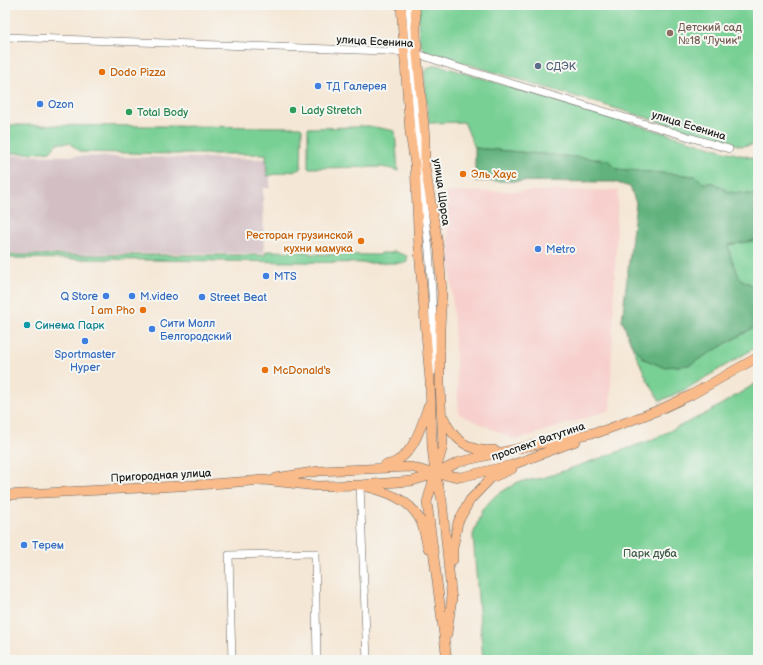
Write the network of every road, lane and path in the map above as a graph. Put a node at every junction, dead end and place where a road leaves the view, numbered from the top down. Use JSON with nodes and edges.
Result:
{"nodes":[{"id":1,"x":401,"y":5,"type":"edge"},
{"id":2,"x":409,"y":5,"type":"edge"},
{"id":3,"x":415,"y":5,"type":"edge"},
{"id":4,"x":5,"y":37,"type":"edge"},
{"id":5,"x":411,"y":52,"type":"junction"},
{"id":6,"x":729,"y":149,"type":"dead end"},
{"id":7,"x":434,"y":355,"type":"junction"},
{"id":8,"x":758,"y":357,"type":"edge"},
{"id":9,"x":430,"y":381,"type":"junction"},
{"id":10,"x":440,"y":383,"type":"junction"},
{"id":11,"x":431,"y":399,"type":"junction"},
{"id":12,"x":440,"y":400,"type":"junction"},
{"id":13,"x":602,"y":431,"type":"junction"},
{"id":14,"x":520,"y":448,"type":"junction"},
{"id":15,"x":319,"y":472,"type":"junction"},
{"id":16,"x":435,"y":474,"type":"junction"},
{"id":17,"x":263,"y":480,"type":"junction"},
{"id":18,"x":317,"y":486,"type":"joint"},
{"id":19,"x":360,"y":486,"type":"junction"},
{"id":20,"x":5,"y":495,"type":"edge"},
{"id":21,"x":435,"y":571,"type":"junction"},
{"id":22,"x":452,"y":602,"type":"junction"},
{"id":23,"x":446,"y":643,"type":"junction"},
{"id":24,"x":232,"y":660,"type":"edge"},
{"id":25,"x":317,"y":660,"type":"edge"},
{"id":26,"x":367,"y":660,"type":"edge"},
{"id":27,"x":447,"y":660,"type":"edge"}],
"edges":[{"from":1,"to":5,"type":"main road","name":"улица Щорса"},
{"from":2,"to":5,"type":"street","name":"улица Щорса"},
{"from":3,"to":5,"type":"main road","name":"улица Щорса"},
{"from":4,"to":5,"type":"street","name":"улица Есенина"},
{"from":5,"to":6,"type":"street","name":"улица Есенина"},
{"from":5,"to":7,"type":"street","name":"улица Щорса"},
{"from":5,"to":9,"type":"main road","name":"улица Щорса"},
{"from":5,"to":10,"type":"main road","name":"улица Щорса"},
{"from":7,"to":9,"type":"street","name":"улица Щорса"},
{"from":7,"to":10,"type":"street","name":"улица Щорса"},
{"from":8,"to":13,"type":"main road","name":"проспект Ватутина"},
{"from":9,"to":11,"type":"main road","name":"улица Щорса"},
{"from":10,"to":12,"type":"main road","name":"улица Щорса"},
{"from":11,"to":15,"type":"main road"},
{"from":11,"to":16,"type":"main road","name":"улица Щорса"},
{"from":12,"to":14,"type":"main road"},
{"from":12,"to":16,"type":"main road","name":"улица Щорса"},
{"from":13,"to":14,"type":"main road","name":"проспект Ватутина"},
{"from":13,"to":16,"type":"main road","name":"проспект Ватутина"},
{"from":13,"to":22,"type":"main road"},
{"from":14,"to":16,"type":"main road","name":"проспект Ватутина"},
{"from":15,"to":16,"type":"main road","name":"проспект Ватутина"},
{"from":15,"to":17,"type":"main road","name":"проспект Ватутина"},
{"from":16,"to":19,"type":"main road","name":"проспект Ватутина"},
{"from":16,"to":21,"type":"main road"},
{"from":16,"to":22,"type":"main road"},
{"from":17,"to":18,"type":"main road","name":"Пригородная улица"},
{"from":17,"to":20,"type":"main road","name":"Пригородная улица"},
{"from":18,"to":19,"type":"main road","name":"проспект Ватутина"},
{"from":19,"to":21,"type":"main road"},
{"from":19,"to":26,"type":"street"},
{"from":21,"to":23,"type":"main road"},
{"from":22,"to":23,"type":"main road"},
{"from":23,"to":27,"type":"main road"},
{"from":24,"to":25,"type":"street"}]}
